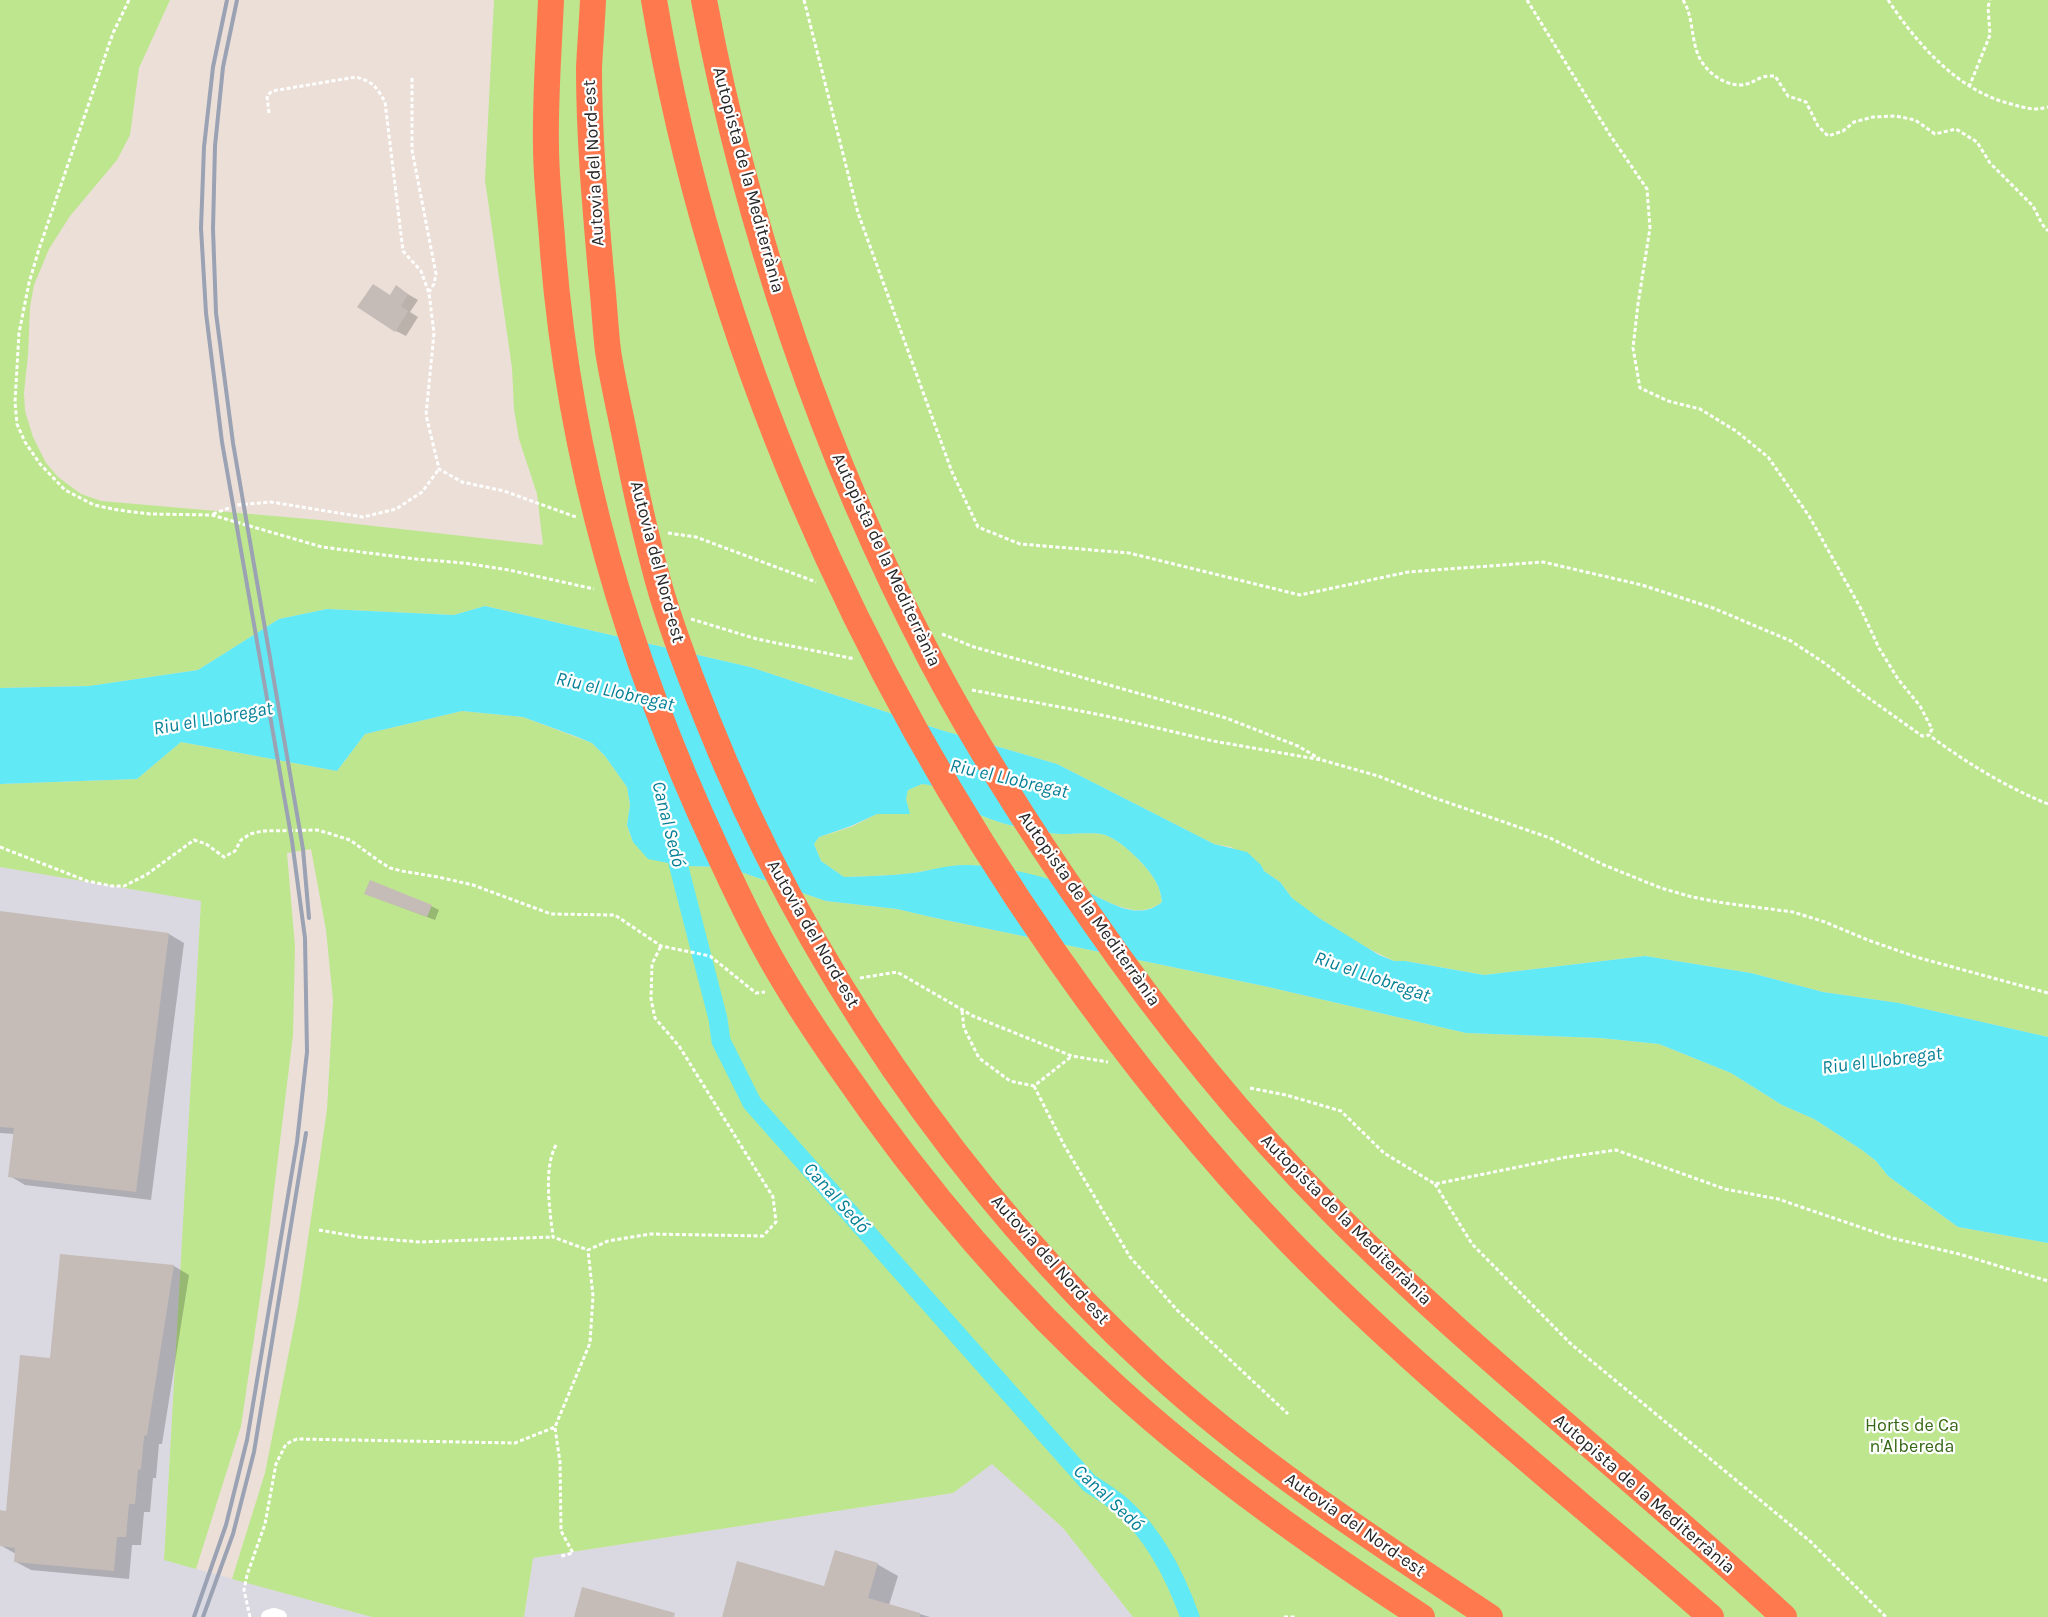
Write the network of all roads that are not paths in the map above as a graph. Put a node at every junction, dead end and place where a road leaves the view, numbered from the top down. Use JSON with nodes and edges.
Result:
{"nodes":[{"id":1,"x":552,"y":0,"type":"edge"},
{"id":2,"x":593,"y":0,"type":"edge"},
{"id":3,"x":654,"y":0,"type":"edge"},
{"id":4,"x":704,"y":0,"type":"edge"},
{"id":5,"x":268,"y":1617,"type":"edge"},
{"id":6,"x":280,"y":1617,"type":"edge"},
{"id":7,"x":1422,"y":1617,"type":"edge"},
{"id":8,"x":1490,"y":1617,"type":"edge"},
{"id":9,"x":1711,"y":1617,"type":"edge"},
{"id":10,"x":1784,"y":1617,"type":"edge"}],
"edges":[{"from":1,"to":7,"type":"highway"},
{"from":2,"to":8,"type":"highway","name":"Autovia del Nord-est"},
{"from":3,"to":9,"type":"highway"},
{"from":4,"to":10,"type":"highway","name":"Autopista de la Mediterrània"},
{"from":5,"to":6,"type":"street"}]}
